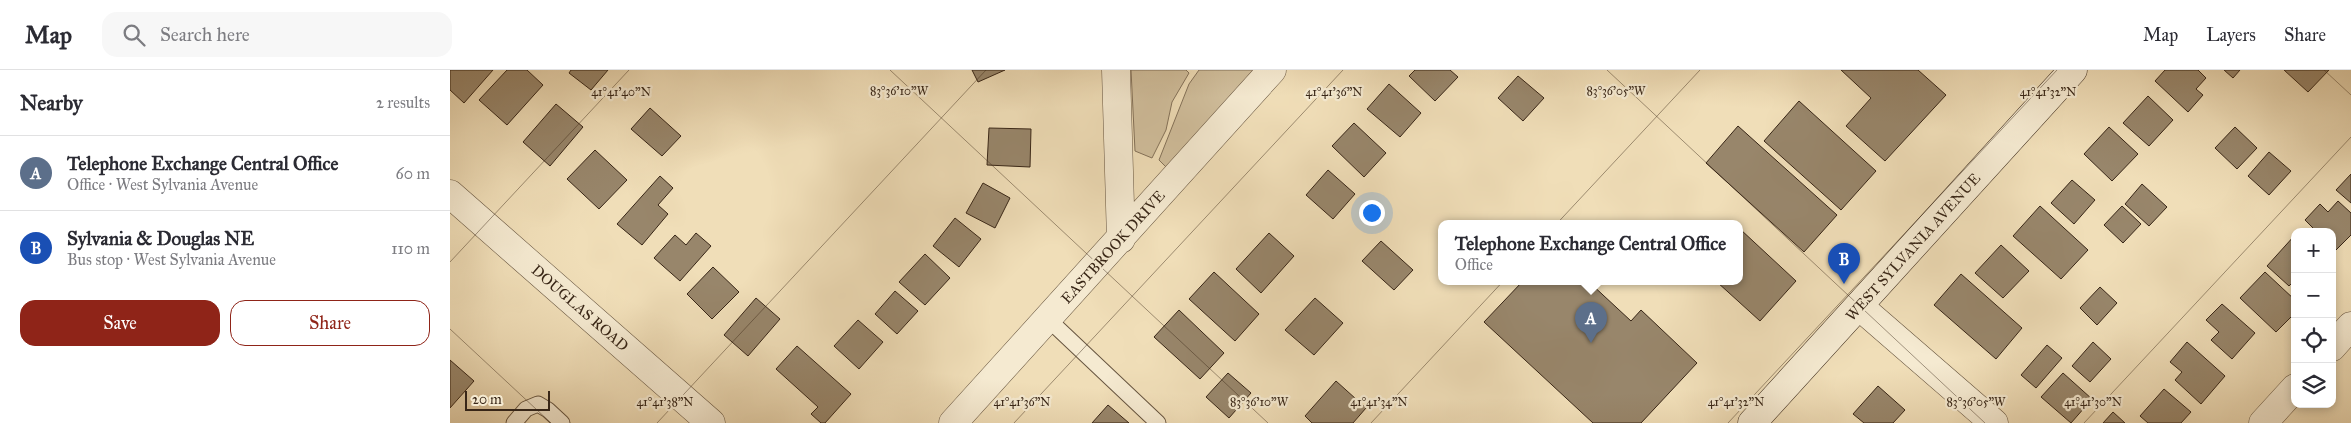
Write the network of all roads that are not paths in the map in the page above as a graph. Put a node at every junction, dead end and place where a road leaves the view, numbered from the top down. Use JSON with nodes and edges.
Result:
{"nodes":[{"id":1,"x":1116,"y":70,"type":"edge"},
{"id":2,"x":1272,"y":70,"type":"edge"},
{"id":3,"x":2074,"y":70,"type":"edge"},
{"id":4,"x":450,"y":194,"type":"edge"},
{"id":5,"x":1121,"y":239,"type":"junction"},
{"id":6,"x":1859,"y":306,"type":"junction"},
{"id":7,"x":1048,"y":319,"type":"junction"},
{"id":8,"x":2351,"y":326,"type":"edge"},
{"id":9,"x":2336,"y":343,"type":"edge"},
{"id":10,"x":2291,"y":392,"type":"edge"},
{"id":11,"x":514,"y":423,"type":"edge"},
{"id":12,"x":562,"y":423,"type":"edge"},
{"id":13,"x":711,"y":423,"type":"edge"},
{"id":14,"x":954,"y":423,"type":"edge"},
{"id":15,"x":1158,"y":423,"type":"edge"},
{"id":16,"x":1752,"y":423,"type":"edge"},
{"id":17,"x":1994,"y":423,"type":"edge"},
{"id":18,"x":2263,"y":423,"type":"edge"}],
"edges":[{"from":1,"to":5,"type":"street"},
{"from":2,"to":5,"type":"street","name":"EASTBROOK DRIVE"},
{"from":3,"to":6,"type":"street","name":"WEST SYLVANIA AVENUE"},
{"from":4,"to":13,"type":"street","name":"DOUGLAS ROAD"},
{"from":5,"to":7,"type":"street","name":"EASTBROOK DRIVE"},
{"from":6,"to":16,"type":"street","name":"WEST SYLVANIA AVENUE"},
{"from":6,"to":17,"type":"street"},
{"from":7,"to":14,"type":"street","name":"EASTBROOK DRIVE"},
{"from":7,"to":15,"type":"lane"},
{"from":8,"to":9,"type":"street"},
{"from":10,"to":18,"type":"street"},
{"from":11,"to":12,"type":"lane"}]}
